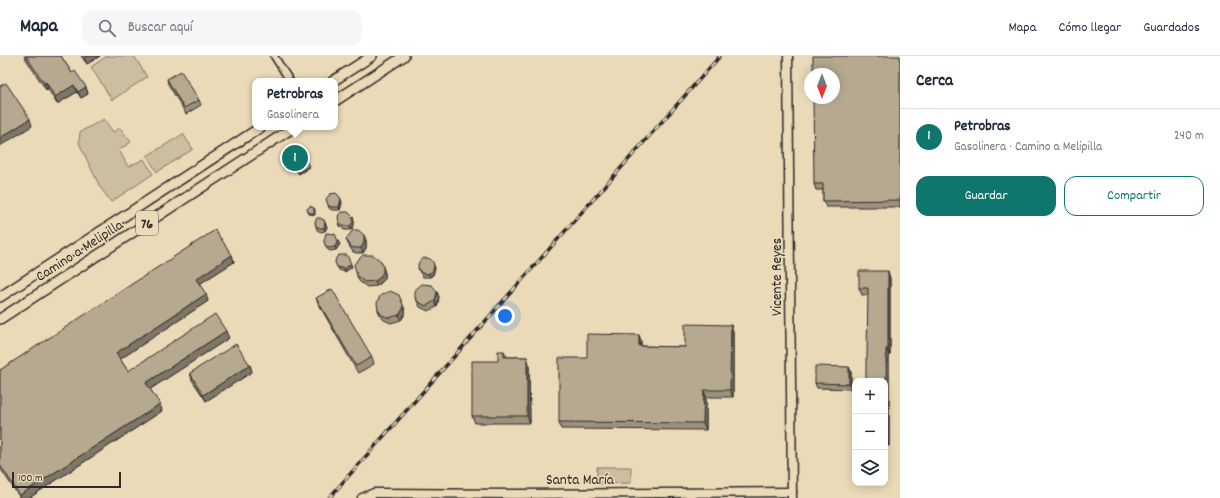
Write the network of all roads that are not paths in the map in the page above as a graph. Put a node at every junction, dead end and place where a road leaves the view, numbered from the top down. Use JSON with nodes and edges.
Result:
{"nodes":[{"id":1,"x":274,"y":56,"type":"edge"},
{"id":2,"x":372,"y":56,"type":"edge"},
{"id":3,"x":404,"y":56,"type":"edge"},
{"id":4,"x":788,"y":56,"type":"edge"},
{"id":5,"x":288,"y":78,"type":"edge"},
{"id":6,"x":338,"y":78,"type":"edge"},
{"id":7,"x":338,"y":99,"type":"edge"},
{"id":8,"x":256,"y":130,"type":"edge"},
{"id":9,"x":289,"y":130,"type":"edge"},
{"id":10,"x":109,"y":226,"type":"junction"},
{"id":11,"x":118,"y":242,"type":"junction"},
{"id":12,"x":0,"y":297,"type":"edge"},
{"id":13,"x":0,"y":319,"type":"edge"},
{"id":14,"x":381,"y":495,"type":"edge"},
{"id":15,"x":627,"y":495,"type":"edge"},
{"id":16,"x":681,"y":495,"type":"edge"},
{"id":17,"x":792,"y":495,"type":"edge"},
{"id":18,"x":366,"y":496,"type":"edge"},
{"id":19,"x":416,"y":496,"type":"edge"},
{"id":20,"x":468,"y":496,"type":"edge"},
{"id":21,"x":519,"y":496,"type":"edge"},
{"id":22,"x":574,"y":496,"type":"edge"}],
"edges":[{"from":1,"to":5,"type":"street"},
{"from":2,"to":6,"type":"main road"},
{"from":3,"to":7,"type":"main road"},
{"from":4,"to":17,"type":"street","name":"Vicente Reyes"},
{"from":8,"to":10,"type":"main road","name":"Camino a Melipilla","number":"76"},
{"from":9,"to":11,"type":"main road","name":"Camino a Melipilla","number":"76"},
{"from":10,"to":11,"type":"main road"},
{"from":10,"to":12,"type":"main road","name":"Camino a Melipilla","number":"76"},
{"from":11,"to":13,"type":"main road","name":"Camino a Melipilla","number":"76"},
{"from":14,"to":18,"type":"street","name":"Santa María"},
{"from":14,"to":19,"type":"street","name":"Santa María"},
{"from":15,"to":16,"type":"street","name":"Santa María"},
{"from":15,"to":22,"type":"street","name":"Santa María"},
{"from":16,"to":17,"type":"street","name":"Santa María"},
{"from":19,"to":20,"type":"street","name":"Santa María"},
{"from":20,"to":21,"type":"street","name":"Santa María"},
{"from":21,"to":22,"type":"street","name":"Santa María"}]}
